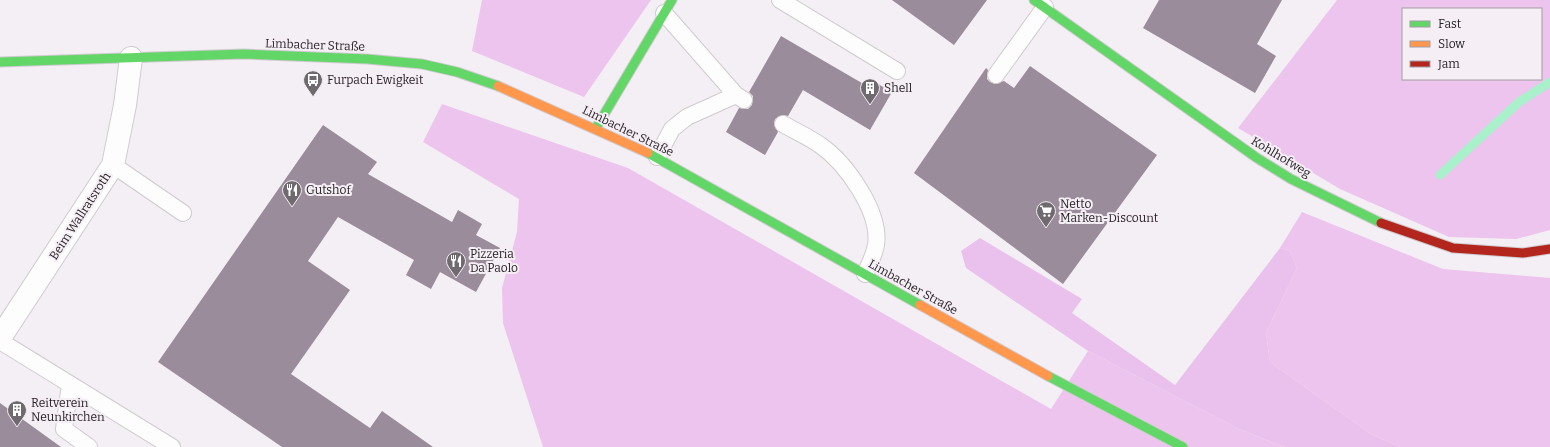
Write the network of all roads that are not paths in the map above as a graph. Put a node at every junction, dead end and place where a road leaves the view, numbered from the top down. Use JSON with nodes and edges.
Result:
{"nodes":[{"id":1,"x":780,"y":0,"type":"edge"},
{"id":2,"x":1039,"y":4,"type":"edge"},
{"id":3,"x":668,"y":7,"type":"edge"},
{"id":4,"x":131,"y":58,"type":"junction"},
{"id":5,"x":0,"y":62,"type":"edge"},
{"id":6,"x":897,"y":71,"type":"dead end"},
{"id":7,"x":996,"y":75,"type":"dead end"},
{"id":8,"x":783,"y":124,"type":"dead end"},
{"id":9,"x":596,"y":128,"type":"junction"},
{"id":10,"x":656,"y":157,"type":"junction"},
{"id":11,"x":113,"y":165,"type":"junction"},
{"id":12,"x":183,"y":213,"type":"dead end"},
{"id":13,"x":1550,"y":249,"type":"edge"},
{"id":14,"x":865,"y":274,"type":"junction"},
{"id":15,"x":0,"y":338,"type":"edge"},
{"id":16,"x":0,"y":341,"type":"edge"},
{"id":17,"x":70,"y":384,"type":"junction"},
{"id":18,"x":89,"y":447,"type":"edge"},
{"id":19,"x":172,"y":447,"type":"edge"},
{"id":20,"x":1183,"y":447,"type":"edge"}],
"edges":[{"from":1,"to":6,"type":"lane"},
{"from":2,"to":7,"type":"lane"},
{"from":2,"to":13,"type":"main road","name":"Kohlhofweg"},
{"from":3,"to":9,"type":"main road"},
{"from":3,"to":10,"type":"lane"},
{"from":4,"to":5,"type":"main road","name":"Limbacher Straße"},
{"from":4,"to":9,"type":"main road","name":"Limbacher Straße"},
{"from":4,"to":11,"type":"street","name":"Beim Wallratsroth"},
{"from":8,"to":14,"type":"lane"},
{"from":9,"to":10,"type":"main road","name":"Limbacher Straße"},
{"from":10,"to":14,"type":"main road","name":"Limbacher Straße"},
{"from":11,"to":12,"type":"lane"},
{"from":11,"to":15,"type":"street","name":"Beim Wallratsroth"},
{"from":14,"to":20,"type":"main road","name":"Limbacher Straße"},
{"from":16,"to":17,"type":"lane"},
{"from":17,"to":18,"type":"lane"},
{"from":17,"to":19,"type":"lane"}]}
